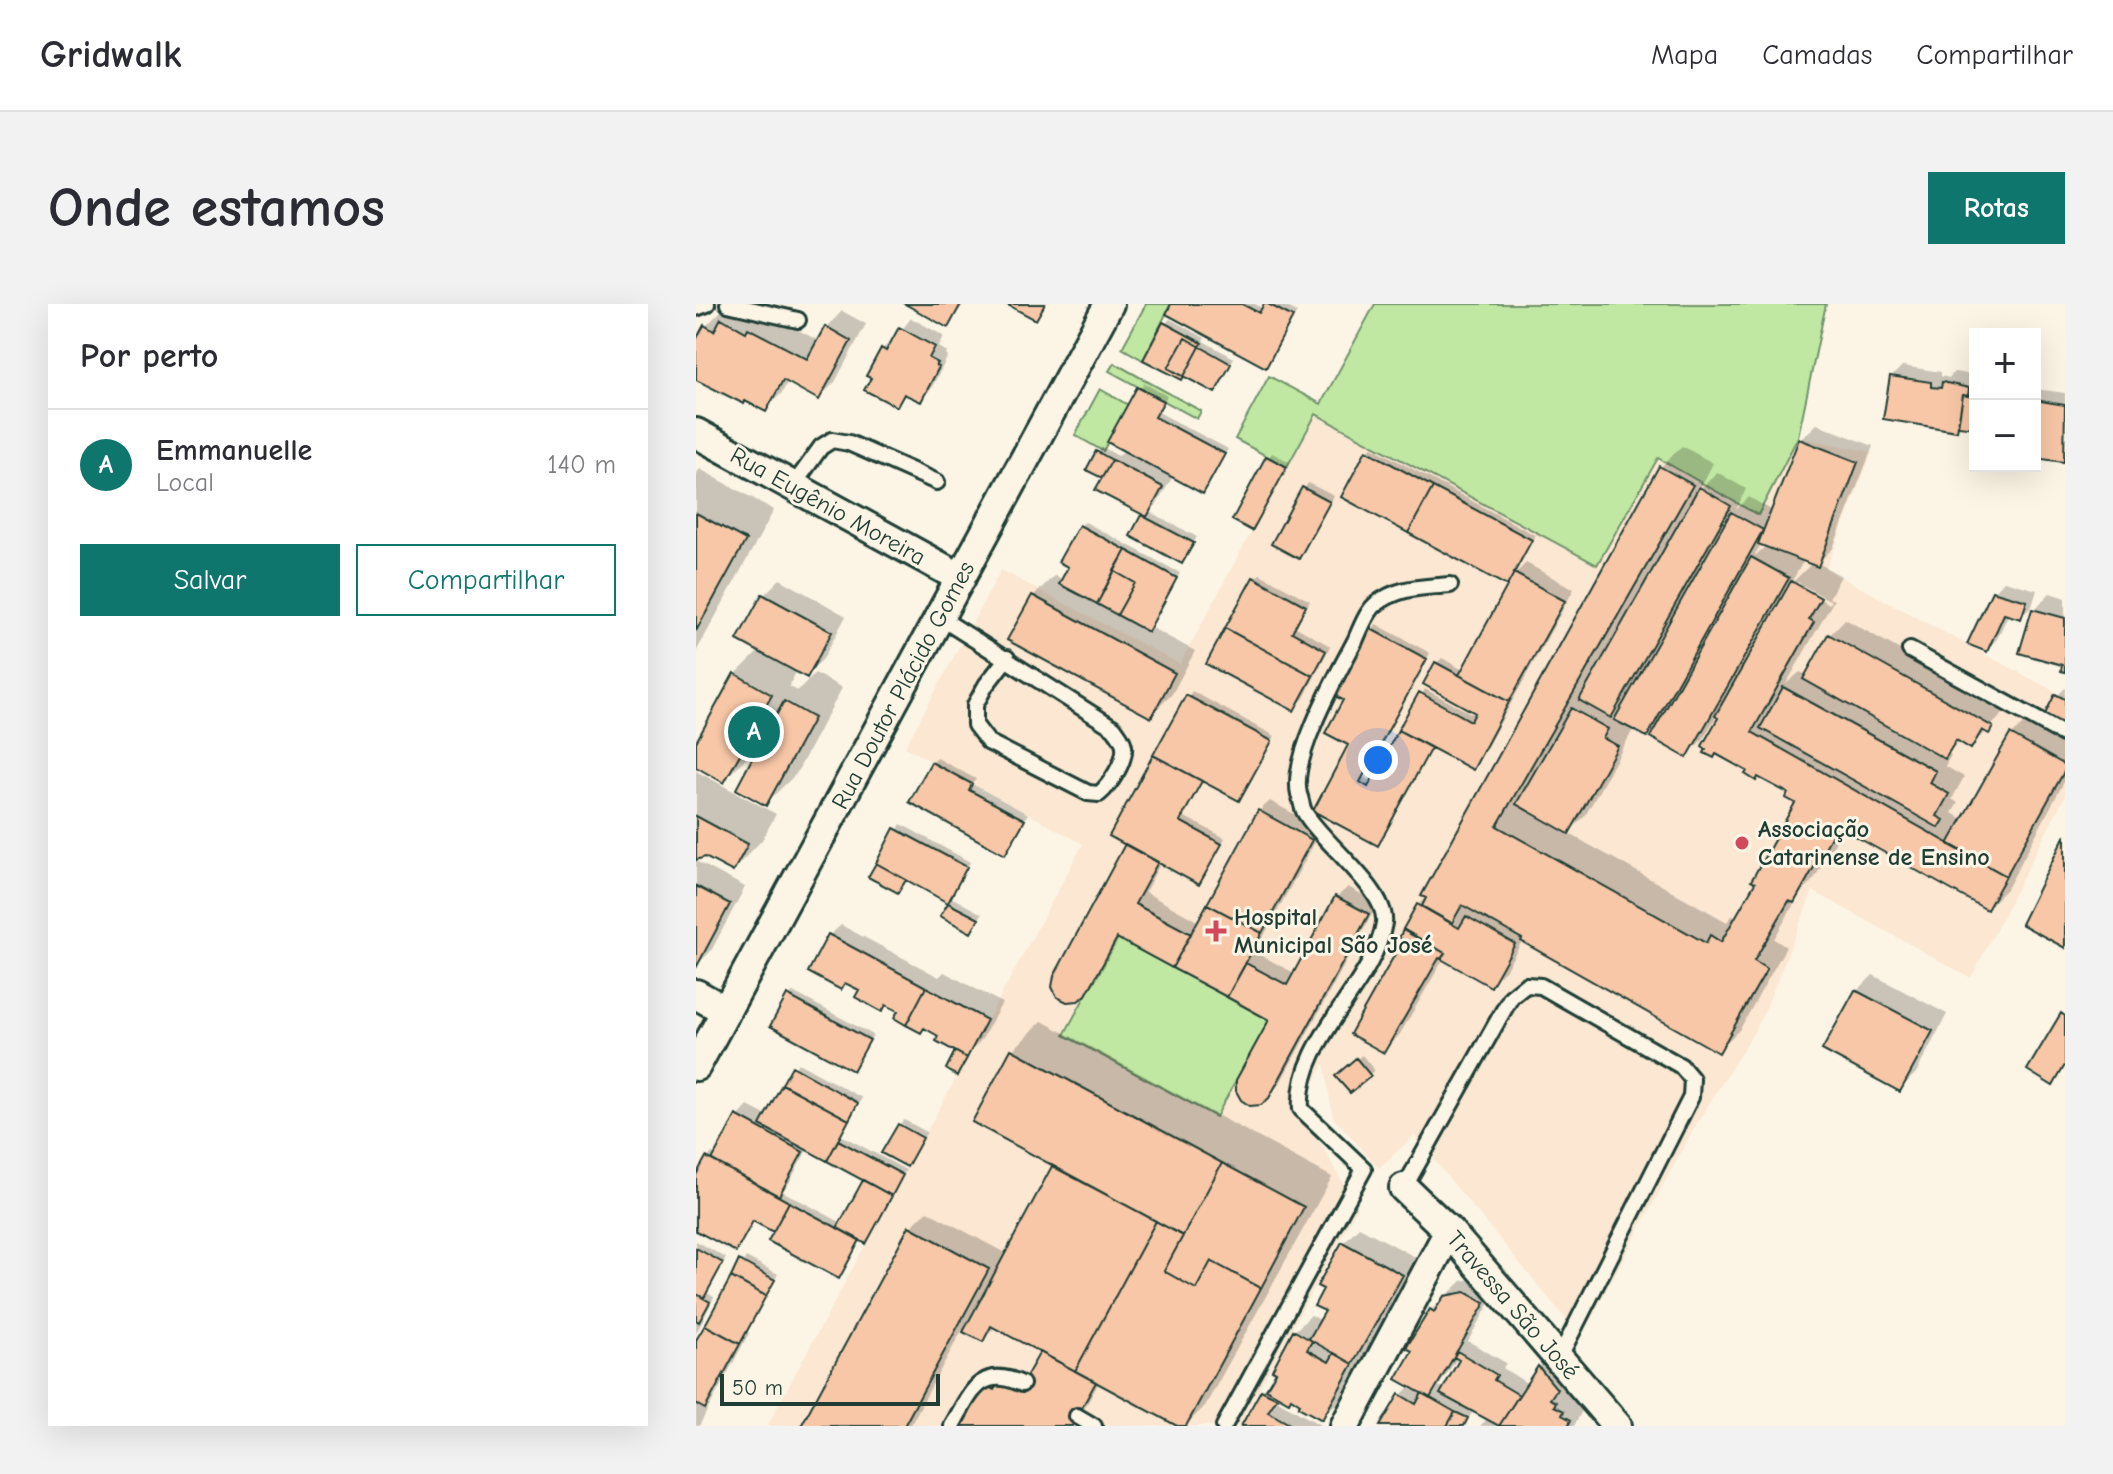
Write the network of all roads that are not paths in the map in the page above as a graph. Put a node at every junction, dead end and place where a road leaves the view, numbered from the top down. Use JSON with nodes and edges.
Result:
{"nodes":[{"id":1,"x":707,"y":304,"type":"edge"},
{"id":2,"x":728,"y":304,"type":"edge"},
{"id":3,"x":1109,"y":304,"type":"edge"},
{"id":4,"x":696,"y":308,"type":"edge"},
{"id":5,"x":798,"y":320,"type":"dead end"},
{"id":6,"x":696,"y":433,"type":"edge"},
{"id":7,"x":937,"y":482,"type":"dead end"},
{"id":8,"x":793,"y":486,"type":"junction"},
{"id":9,"x":961,"y":578,"type":"junction"},
{"id":10,"x":1450,"y":585,"type":"dead end"},
{"id":11,"x":939,"y":617,"type":"junction"},
{"id":12,"x":1910,"y":650,"type":"dead end"},
{"id":13,"x":1007,"y":658,"type":"junction"},
{"id":14,"x":2065,"y":735,"type":"edge"},
{"id":15,"x":696,"y":994,"type":"edge"},
{"id":16,"x":726,"y":1011,"type":"junction"},
{"id":17,"x":696,"y":1066,"type":"edge"},
{"id":18,"x":1404,"y":1188,"type":"joint"},
{"id":19,"x":1449,"y":1231,"type":"junction"},
{"id":20,"x":1559,"y":1358,"type":"junction"},
{"id":21,"x":1022,"y":1384,"type":"dead end"},
{"id":22,"x":1077,"y":1416,"type":"dead end"},
{"id":23,"x":1607,"y":1422,"type":"edge"},
{"id":24,"x":952,"y":1426,"type":"edge"},
{"id":25,"x":1094,"y":1426,"type":"edge"},
{"id":26,"x":1224,"y":1426,"type":"edge"},
{"id":27,"x":1345,"y":1426,"type":"edge"}],
"edges":[{"from":1,"to":4,"type":"lane"},
{"from":2,"to":5,"type":"lane"},
{"from":3,"to":9,"type":"street","name":"Rua Doutor Plácido Gomes"},
{"from":6,"to":8,"type":"street","name":"Rua Eugênio Moreira"},
{"from":7,"to":8,"type":"lane"},
{"from":8,"to":9,"type":"street","name":"Rua Eugênio Moreira"},
{"from":9,"to":11,"type":"street","name":"Rua Doutor Plácido Gomes"},
{"from":10,"to":26,"type":"lane"},
{"from":11,"to":13,"type":"lane"},
{"from":11,"to":16,"type":"street","name":"Rua Doutor Plácido Gomes"},
{"from":12,"to":14,"type":"lane"},
{"from":13,"to":13,"type":"lane"},
{"from":15,"to":16,"type":"street"},
{"from":16,"to":17,"type":"street","name":"Rua Doutor Plácido Gomes"},
{"from":18,"to":19,"type":"street","name":"Travessa São José"},
{"from":18,"to":20,"type":"lane"},
{"from":19,"to":20,"type":"street","name":"Travessa São José"},
{"from":19,"to":27,"type":"street"},
{"from":20,"to":23,"type":"street","name":"Travessa São José"},
{"from":21,"to":24,"type":"lane"},
{"from":22,"to":25,"type":"lane"}]}
